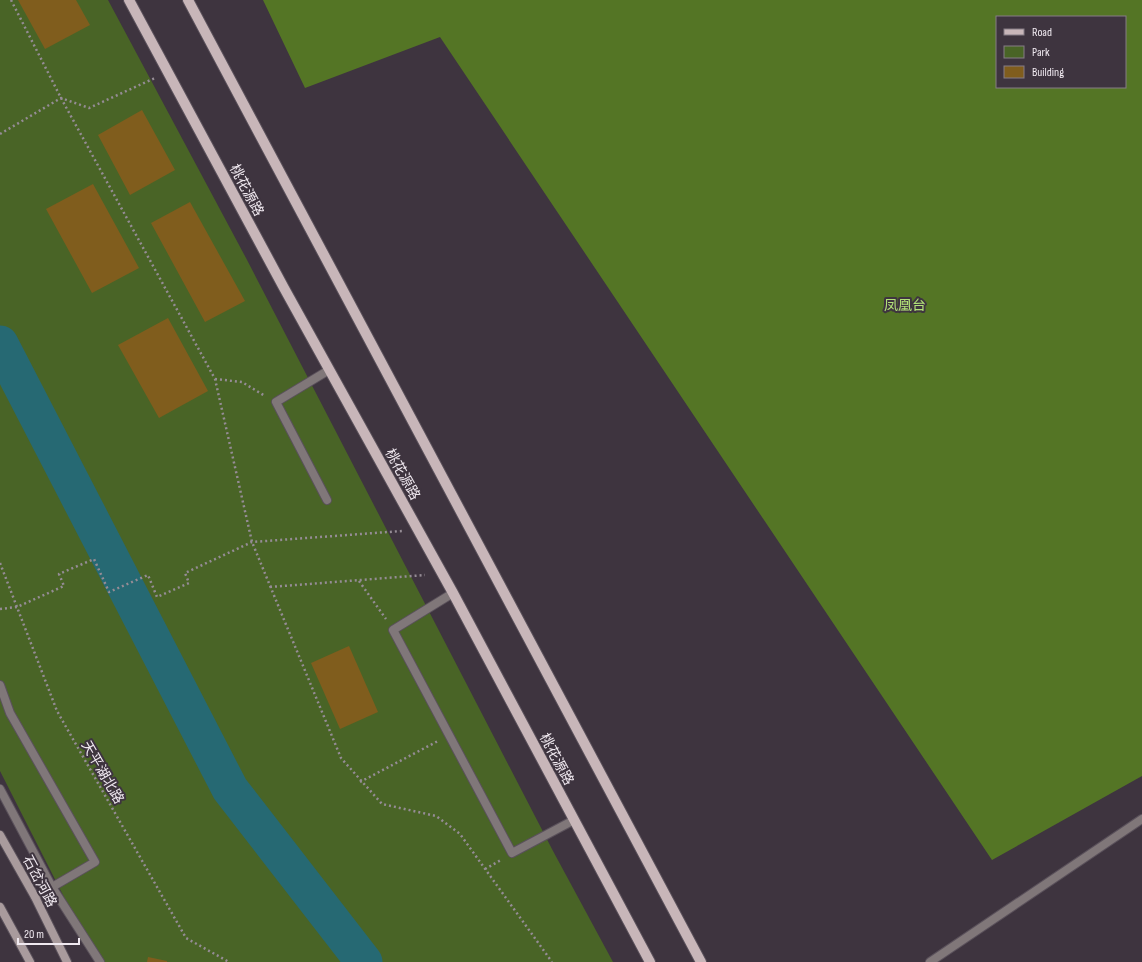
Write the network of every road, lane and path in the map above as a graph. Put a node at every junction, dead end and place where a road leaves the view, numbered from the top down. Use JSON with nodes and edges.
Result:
{"nodes":[{"id":1,"x":11,"y":0,"type":"edge"},
{"id":2,"x":129,"y":0,"type":"edge"},
{"id":3,"x":188,"y":0,"type":"edge"},
{"id":4,"x":168,"y":72,"type":"junction"},
{"id":5,"x":61,"y":98,"type":"junction"},
{"id":6,"x":0,"y":134,"type":"edge"},
{"id":7,"x":329,"y":370,"type":"junction"},
{"id":8,"x":215,"y":379,"type":"junction"},
{"id":9,"x":276,"y":402,"type":"junction"},
{"id":10,"x":326,"y":500,"type":"dead end"},
{"id":11,"x":417,"y":530,"type":"junction"},
{"id":12,"x":252,"y":542,"type":"junction"},
{"id":13,"x":0,"y":563,"type":"edge"},
{"id":14,"x":442,"y":574,"type":"junction"},
{"id":15,"x":359,"y":580,"type":"junction"},
{"id":16,"x":270,"y":587,"type":"junction"},
{"id":17,"x":453,"y":593,"type":"junction"},
{"id":18,"x":16,"y":606,"type":"junction"},
{"id":19,"x":0,"y":609,"type":"edge"},
{"id":20,"x":393,"y":630,"type":"junction"},
{"id":21,"x":0,"y":685,"type":"edge"},
{"id":22,"x":449,"y":735,"type":"junction"},
{"id":23,"x":360,"y":782,"type":"junction"},
{"id":24,"x":0,"y":789,"type":"edge"},
{"id":25,"x":1142,"y":819,"type":"edge"},
{"id":26,"x":574,"y":820,"type":"junction"},
{"id":27,"x":0,"y":835,"type":"edge"},
{"id":28,"x":52,"y":887,"type":"junction"},
{"id":29,"x":35,"y":897,"type":"junction"},
{"id":30,"x":0,"y":907,"type":"edge"},
{"id":31,"x":30,"y":962,"type":"edge"},
{"id":32,"x":66,"y":962,"type":"edge"},
{"id":33,"x":100,"y":962,"type":"edge"},
{"id":34,"x":229,"y":962,"type":"edge"},
{"id":35,"x":552,"y":962,"type":"edge"},
{"id":36,"x":650,"y":962,"type":"edge"},
{"id":37,"x":701,"y":962,"type":"edge"},
{"id":38,"x":930,"y":962,"type":"edge"}],
"edges":[{"from":1,"to":5,"type":"path"},
{"from":2,"to":4,"type":"main road","name":"桃花源路"},
{"from":3,"to":37,"type":"main road"},
{"from":4,"to":5,"type":"path"},
{"from":4,"to":7,"type":"main road","name":"桃花源路"},
{"from":5,"to":6,"type":"path"},
{"from":5,"to":8,"type":"path"},
{"from":7,"to":9,"type":"street"},
{"from":7,"to":11,"type":"main road","name":"桃花源路"},
{"from":8,"to":9,"type":"path"},
{"from":8,"to":12,"type":"path"},
{"from":9,"to":10,"type":"street"},
{"from":11,"to":12,"type":"path"},
{"from":11,"to":14,"type":"main road","name":"桃花源路"},
{"from":12,"to":16,"type":"path"},
{"from":12,"to":18,"type":"path"},
{"from":13,"to":18,"type":"path","name":"天平湖北路"},
{"from":14,"to":15,"type":"path"},
{"from":14,"to":17,"type":"main road","name":"桃花源路"},
{"from":15,"to":16,"type":"path"},
{"from":15,"to":20,"type":"path"},
{"from":16,"to":23,"type":"path"},
{"from":17,"to":20,"type":"street"},
{"from":17,"to":26,"type":"main road","name":"桃花源路"},
{"from":18,"to":19,"type":"path"},
{"from":18,"to":34,"type":"path","name":"天平湖北路"},
{"from":20,"to":22,"type":"street"},
{"from":21,"to":28,"type":"street"},
{"from":22,"to":23,"type":"path"},
{"from":22,"to":26,"type":"street"},
{"from":23,"to":35,"type":"path"},
{"from":24,"to":28,"type":"street"},
{"from":25,"to":38,"type":"street"},
{"from":26,"to":36,"type":"main road","name":"桃花源路"},
{"from":27,"to":29,"type":"main road","name":"石岔河路"},
{"from":28,"to":29,"type":"street"},
{"from":28,"to":33,"type":"street"},
{"from":29,"to":32,"type":"main road","name":"石岔河路"},
{"from":30,"to":31,"type":"main road"}]}
